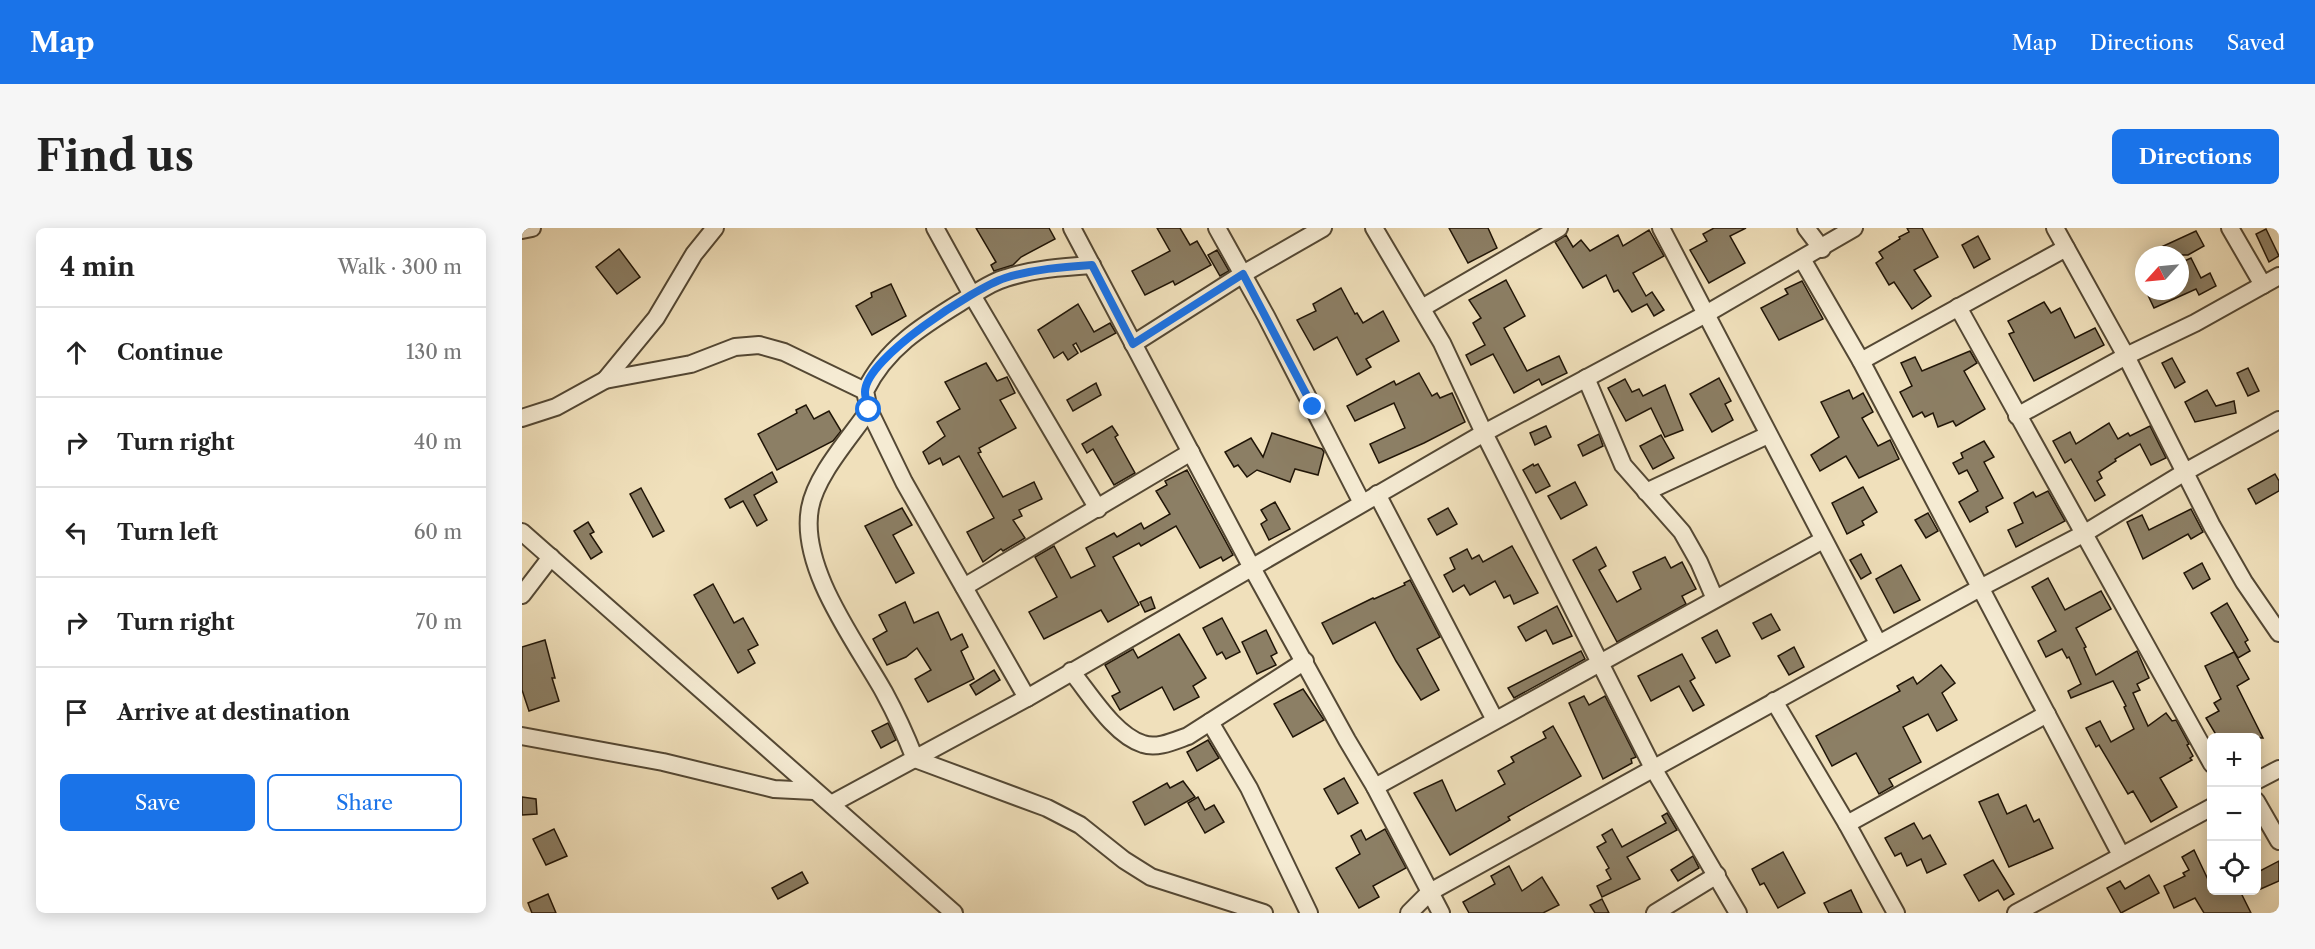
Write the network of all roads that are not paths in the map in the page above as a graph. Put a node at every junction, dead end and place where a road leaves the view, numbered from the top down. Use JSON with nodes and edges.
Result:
{"nodes":[{"id":1,"x":532,"y":228,"type":"edge"},
{"id":2,"x":715,"y":228,"type":"edge"},
{"id":3,"x":935,"y":228,"type":"edge"},
{"id":4,"x":1072,"y":228,"type":"edge"},
{"id":5,"x":1217,"y":228,"type":"edge"},
{"id":6,"x":1323,"y":228,"type":"edge"},
{"id":7,"x":1374,"y":228,"type":"edge"},
{"id":8,"x":1559,"y":228,"type":"edge"},
{"id":9,"x":1661,"y":228,"type":"edge"},
{"id":10,"x":1806,"y":228,"type":"edge"},
{"id":11,"x":1854,"y":228,"type":"edge"},
{"id":12,"x":2055,"y":228,"type":"edge"},
{"id":13,"x":2230,"y":228,"type":"edge"},
{"id":14,"x":522,"y":230,"type":"edge"},
{"id":15,"x":2066,"y":248,"type":"junction"},
{"id":16,"x":1822,"y":249,"type":"junction"},
{"id":17,"x":1802,"y":259,"type":"junction"},
{"id":18,"x":1092,"y":265,"type":"junction"},
{"id":19,"x":1243,"y":274,"type":"junction"},
{"id":20,"x":2279,"y":276,"type":"edge"},
{"id":21,"x":2263,"y":285,"type":"junction"},
{"id":22,"x":972,"y":295,"type":"junction"},
{"id":23,"x":1958,"y":306,"type":"junction"},
{"id":24,"x":1422,"y":308,"type":"junction"},
{"id":25,"x":1706,"y":314,"type":"junction"},
{"id":26,"x":1133,"y":344,"type":"junction"},
{"id":27,"x":2126,"y":356,"type":"junction"},
{"id":28,"x":1862,"y":361,"type":"junction"},
{"id":29,"x":1586,"y":378,"type":"junction"},
{"id":30,"x":605,"y":380,"type":"junction"},
{"id":31,"x":865,"y":391,"type":"junction"},
{"id":32,"x":869,"y":410,"type":"junction"},
{"id":33,"x":2017,"y":416,"type":"junction"},
{"id":34,"x":522,"y":418,"type":"edge"},
{"id":35,"x":2279,"y":420,"type":"edge"},
{"id":36,"x":1484,"y":433,"type":"junction"},
{"id":37,"x":1768,"y":435,"type":"junction"},
{"id":38,"x":1191,"y":453,"type":"junction"},
{"id":39,"x":2185,"y":472,"type":"junction"},
{"id":40,"x":1646,"y":492,"type":"junction"},
{"id":41,"x":1369,"y":498,"type":"junction"},
{"id":42,"x":1098,"y":508,"type":"junction"},
{"id":43,"x":522,"y":532,"type":"edge"},
{"id":44,"x":2085,"y":533,"type":"junction"},
{"id":45,"x":1823,"y":540,"type":"junction"},
{"id":46,"x":551,"y":557,"type":"junction"},
{"id":47,"x":1251,"y":566,"type":"junction"},
{"id":48,"x":964,"y":587,"type":"junction"},
{"id":49,"x":1980,"y":588,"type":"junction"},
{"id":50,"x":522,"y":595,"type":"edge"},
{"id":51,"x":1715,"y":599,"type":"junction"},
{"id":52,"x":2279,"y":633,"type":"edge"},
{"id":53,"x":1878,"y":643,"type":"junction"},
{"id":54,"x":1305,"y":661,"type":"junction"},
{"id":55,"x":1600,"y":663,"type":"junction"},
{"id":56,"x":1071,"y":671,"type":"junction"},
{"id":57,"x":1027,"y":698,"type":"junction"},
{"id":58,"x":1774,"y":701,"type":"junction"},
{"id":59,"x":2047,"y":714,"type":"junction"},
{"id":60,"x":1495,"y":720,"type":"junction"},
{"id":61,"x":1210,"y":722,"type":"junction"},
{"id":62,"x":522,"y":736,"type":"edge"},
{"id":63,"x":2207,"y":757,"type":"edge"},
{"id":64,"x":915,"y":759,"type":"junction"},
{"id":65,"x":1653,"y":768,"type":"junction"},
{"id":66,"x":2279,"y":769,"type":"edge"},
{"id":67,"x":2261,"y":778,"type":"edge"},
{"id":68,"x":1375,"y":787,"type":"junction"},
{"id":69,"x":814,"y":791,"type":"junction"},
{"id":70,"x":831,"y":804,"type":"junction"},
{"id":71,"x":2207,"y":809,"type":"edge"},
{"id":72,"x":2261,"y":810,"type":"edge"},
{"id":73,"x":1846,"y":824,"type":"junction"},
{"id":74,"x":2279,"y":841,"type":"edge"},
{"id":75,"x":2121,"y":855,"type":"junction"},
{"id":76,"x":1717,"y":875,"type":"junction"},
{"id":77,"x":1430,"y":892,"type":"junction"},
{"id":78,"x":2044,"y":906,"type":"edge"},
{"id":79,"x":954,"y":913,"type":"edge"},
{"id":80,"x":1264,"y":913,"type":"edge"},
{"id":81,"x":1309,"y":913,"type":"edge"},
{"id":82,"x":1409,"y":913,"type":"edge"},
{"id":83,"x":1441,"y":913,"type":"edge"},
{"id":84,"x":1655,"y":913,"type":"edge"},
{"id":85,"x":1738,"y":913,"type":"edge"},
{"id":86,"x":1896,"y":913,"type":"edge"},
{"id":87,"x":2016,"y":913,"type":"edge"}],
"edges":[{"from":1,"to":14,"type":"street"},
{"from":2,"to":30,"type":"street"},
{"from":3,"to":22,"type":"street"},
{"from":4,"to":18,"type":"street"},
{"from":5,"to":19,"type":"street"},
{"from":6,"to":19,"type":"street"},
{"from":7,"to":24,"type":"street"},
{"from":8,"to":24,"type":"street"},
{"from":9,"to":25,"type":"street"},
{"from":10,"to":16,"type":"street"},
{"from":11,"to":16,"type":"street"},
{"from":12,"to":15,"type":"street"},
{"from":13,"to":21,"type":"street"},
{"from":15,"to":23,"type":"street"},
{"from":15,"to":27,"type":"street"},
{"from":16,"to":17,"type":"street"},
{"from":17,"to":25,"type":"street"},
{"from":17,"to":28,"type":"street"},
{"from":18,"to":22,"type":"street"},
{"from":18,"to":26,"type":"street"},
{"from":19,"to":26,"type":"street"},
{"from":19,"to":41,"type":"street"},
{"from":20,"to":21,"type":"street"},
{"from":21,"to":27,"type":"street"},
{"from":22,"to":31,"type":"street"},
{"from":22,"to":42,"type":"street"},
{"from":23,"to":28,"type":"street"},
{"from":23,"to":33,"type":"street"},
{"from":24,"to":36,"type":"street"},
{"from":25,"to":29,"type":"street"},
{"from":25,"to":37,"type":"street"},
{"from":26,"to":38,"type":"street"},
{"from":27,"to":33,"type":"street"},
{"from":27,"to":39,"type":"street"},
{"from":28,"to":49,"type":"street"},
{"from":29,"to":36,"type":"street"},
{"from":29,"to":40,"type":"street"},
{"from":30,"to":31,"type":"street"},
{"from":30,"to":34,"type":"street"},
{"from":31,"to":32,"type":"street"},
{"from":32,"to":48,"type":"street"},
{"from":32,"to":64,"type":"street"},
{"from":33,"to":44,"type":"street"},
{"from":35,"to":39,"type":"street"},
{"from":36,"to":41,"type":"street"},
{"from":36,"to":55,"type":"street"},
{"from":37,"to":40,"type":"street"},
{"from":37,"to":45,"type":"street"},
{"from":38,"to":42,"type":"street"},
{"from":38,"to":47,"type":"street"},
{"from":39,"to":44,"type":"street"},
{"from":39,"to":52,"type":"street"},
{"from":40,"to":51,"type":"street"},
{"from":41,"to":47,"type":"street"},
{"from":41,"to":60,"type":"street"},
{"from":42,"to":48,"type":"street"},
{"from":43,"to":46,"type":"street"},
{"from":44,"to":49,"type":"street"},
{"from":44,"to":63,"type":"street"},
{"from":45,"to":51,"type":"street"},
{"from":45,"to":53,"type":"street"},
{"from":46,"to":50,"type":"street"},
{"from":46,"to":69,"type":"street"},
{"from":47,"to":54,"type":"street"},
{"from":47,"to":56,"type":"street"},
{"from":48,"to":57,"type":"street"},
{"from":49,"to":53,"type":"street"},
{"from":49,"to":59,"type":"street"},
{"from":51,"to":55,"type":"street"},
{"from":53,"to":58,"type":"street"},
{"from":54,"to":61,"type":"street"},
{"from":54,"to":68,"type":"street"},
{"from":55,"to":60,"type":"street"},
{"from":55,"to":65,"type":"street"},
{"from":56,"to":57,"type":"street"},
{"from":56,"to":61,"type":"street"},
{"from":57,"to":64,"type":"street"},
{"from":58,"to":65,"type":"street"},
{"from":58,"to":73,"type":"street"},
{"from":59,"to":73,"type":"street"},
{"from":59,"to":75,"type":"street"},
{"from":60,"to":68,"type":"street"},
{"from":61,"to":81,"type":"street"},
{"from":62,"to":69,"type":"street"},
{"from":64,"to":70,"type":"street"},
{"from":64,"to":80,"type":"street"},
{"from":65,"to":76,"type":"street"},
{"from":65,"to":77,"type":"street"},
{"from":66,"to":67,"type":"street"},
{"from":68,"to":77,"type":"street"},
{"from":69,"to":70,"type":"street"},
{"from":70,"to":79,"type":"street"},
{"from":71,"to":75,"type":"street"},
{"from":72,"to":74,"type":"street"},
{"from":73,"to":86,"type":"street"},
{"from":75,"to":78,"type":"street"},
{"from":76,"to":84,"type":"street"},
{"from":76,"to":85,"type":"street"},
{"from":77,"to":82,"type":"street"},
{"from":77,"to":83,"type":"street"},
{"from":78,"to":87,"type":"street"}]}
